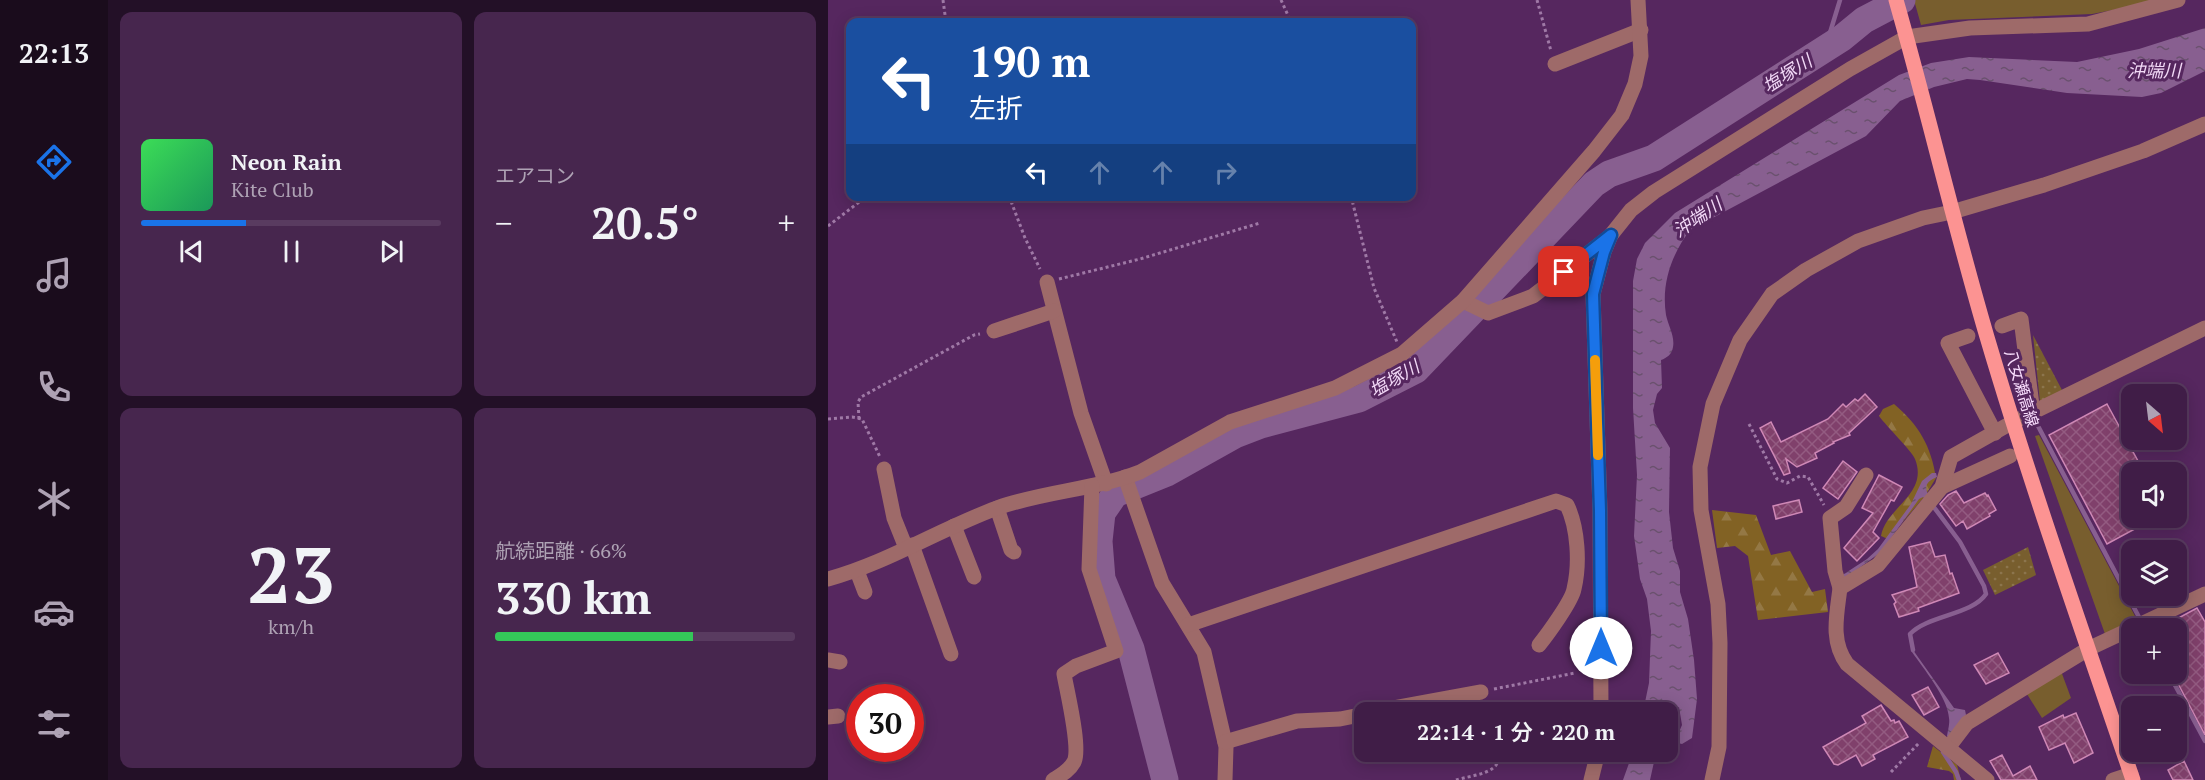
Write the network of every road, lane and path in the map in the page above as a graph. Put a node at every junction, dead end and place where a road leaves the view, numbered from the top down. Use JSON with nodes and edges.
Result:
{"nodes":[{"id":1,"x":943,"y":0,"type":"edge"},
{"id":2,"x":1281,"y":0,"type":"edge"},
{"id":3,"x":1537,"y":0,"type":"edge"},
{"id":4,"x":1638,"y":0,"type":"edge"},
{"id":5,"x":1896,"y":0,"type":"edge"},
{"id":6,"x":2178,"y":0,"type":"edge"},
{"id":7,"x":945,"y":18,"type":"edge"},
{"id":8,"x":1290,"y":18,"type":"edge"},
{"id":9,"x":1641,"y":30,"type":"junction"},
{"id":10,"x":1908,"y":40,"type":"junction"},
{"id":11,"x":1555,"y":64,"type":"joint"},
{"id":12,"x":2205,"y":124,"type":"edge"},
{"id":13,"x":860,"y":201,"type":"edge"},
{"id":14,"x":1011,"y":201,"type":"edge"},
{"id":15,"x":1352,"y":201,"type":"edge"},
{"id":16,"x":1951,"y":210,"type":"junction"},
{"id":17,"x":1260,"y":223,"type":"dead end"},
{"id":18,"x":828,"y":226,"type":"edge"},
{"id":19,"x":1611,"y":235,"type":"junction"},
{"id":20,"x":1047,"y":282,"type":"junction"},
{"id":21,"x":1462,"y":301,"type":"junction"},
{"id":22,"x":1054,"y":311,"type":"junction"},
{"id":23,"x":2002,"y":326,"type":"dead end"},
{"id":24,"x":2205,"y":328,"type":"edge"},
{"id":25,"x":994,"y":331,"type":"joint"},
{"id":26,"x":1968,"y":336,"type":"dead end"},
{"id":27,"x":1402,"y":354,"type":"junction"},
{"id":28,"x":2033,"y":413,"type":"junction"},
{"id":29,"x":828,"y":419,"type":"edge"},
{"id":30,"x":859,"y":419,"type":"junction"},
{"id":31,"x":2013,"y":422,"type":"junction"},
{"id":32,"x":1749,"y":424,"type":"dead end"},
{"id":33,"x":1995,"y":433,"type":"junction"},
{"id":34,"x":2010,"y":456,"type":"dead end"},
{"id":35,"x":884,"y":469,"type":"joint"},
{"id":36,"x":1866,"y":475,"type":"dead end"},
{"id":37,"x":1125,"y":477,"type":"junction"},
{"id":38,"x":1099,"y":485,"type":"junction"},
{"id":39,"x":1942,"y":487,"type":"junction"},
{"id":40,"x":997,"y":508,"type":"junction"},
{"id":41,"x":1830,"y":518,"type":"junction"},
{"id":42,"x":954,"y":526,"type":"junction"},
{"id":43,"x":906,"y":552,"type":"junction"},
{"id":44,"x":1014,"y":552,"type":"dead end"},
{"id":45,"x":857,"y":571,"type":"junction"},
{"id":46,"x":974,"y":576,"type":"dead end"},
{"id":47,"x":828,"y":579,"type":"edge"},
{"id":48,"x":1840,"y":588,"type":"junction"},
{"id":49,"x":865,"y":592,"type":"dead end"},
{"id":50,"x":2205,"y":594,"type":"edge"},
{"id":51,"x":1188,"y":625,"type":"junction"},
{"id":52,"x":1539,"y":645,"type":"dead end"},
{"id":53,"x":2088,"y":649,"type":"junction"},
{"id":54,"x":951,"y":654,"type":"dead end"},
{"id":55,"x":1575,"y":673,"type":"dead end"},
{"id":56,"x":1481,"y":692,"type":"joint"},
{"id":57,"x":1426,"y":702,"type":"edge"},
{"id":58,"x":1601,"y":702,"type":"edge"},
{"id":59,"x":1354,"y":716,"type":"edge"},
{"id":60,"x":1929,"y":732,"type":"junction"},
{"id":61,"x":1225,"y":741,"type":"junction"},
{"id":62,"x":1948,"y":748,"type":"junction"},
{"id":63,"x":1499,"y":762,"type":"edge"},
{"id":64,"x":1596,"y":762,"type":"edge"},
{"id":65,"x":1891,"y":772,"type":"dead end"},
{"id":66,"x":2132,"y":777,"type":"edge"},
{"id":67,"x":1053,"y":780,"type":"edge"},
{"id":68,"x":1225,"y":780,"type":"edge"},
{"id":69,"x":1456,"y":780,"type":"edge"},
{"id":70,"x":1591,"y":780,"type":"edge"},
{"id":71,"x":1712,"y":780,"type":"edge"},
{"id":72,"x":1987,"y":780,"type":"edge"},
{"id":73,"x":2113,"y":780,"type":"edge"}],
"edges":[{"from":1,"to":7,"type":"path"},
{"from":2,"to":8,"type":"path"},
{"from":3,"to":11,"type":"path"},
{"from":4,"to":9,"type":"street"},
{"from":5,"to":10,"type":"main road","name":"八女瀬高線"},
{"from":6,"to":10,"type":"street"},
{"from":9,"to":11,"type":"street"},
{"from":9,"to":21,"type":"street"},
{"from":10,"to":16,"type":"main road","name":"八女瀬高線"},
{"from":10,"to":19,"type":"street"},
{"from":12,"to":16,"type":"street"},
{"from":13,"to":18,"type":"path"},
{"from":14,"to":20,"type":"path"},
{"from":15,"to":27,"type":"path"},
{"from":16,"to":31,"type":"main road","name":"八女瀬高線"},
{"from":16,"to":71,"type":"street"},
{"from":17,"to":20,"type":"path"},
{"from":19,"to":21,"type":"street"},
{"from":19,"to":58,"type":"street"},
{"from":20,"to":22,"type":"street"},
{"from":21,"to":27,"type":"street"},
{"from":22,"to":25,"type":"street"},
{"from":22,"to":38,"type":"street"},
{"from":23,"to":28,"type":"street"},
{"from":24,"to":28,"type":"street"},
{"from":25,"to":30,"type":"path"},
{"from":26,"to":33,"type":"street"},
{"from":27,"to":37,"type":"street"},
{"from":28,"to":31,"type":"street"},
{"from":29,"to":30,"type":"path"},
{"from":30,"to":35,"type":"path"},
{"from":31,"to":33,"type":"street"},
{"from":31,"to":53,"type":"main road","name":"八女瀬高線"},
{"from":32,"to":41,"type":"path"},
{"from":33,"to":39,"type":"street"},
{"from":34,"to":39,"type":"street"},
{"from":35,"to":43,"type":"street"},
{"from":36,"to":41,"type":"street"},
{"from":37,"to":38,"type":"street"},
{"from":37,"to":51,"type":"street"},
{"from":38,"to":40,"type":"street"},
{"from":38,"to":67,"type":"street"},
{"from":39,"to":48,"type":"street"},
{"from":40,"to":42,"type":"street"},
{"from":40,"to":44,"type":"street"},
{"from":41,"to":48,"type":"street"},
{"from":42,"to":43,"type":"street"},
{"from":42,"to":46,"type":"street"},
{"from":43,"to":45,"type":"street"},
{"from":43,"to":54,"type":"street"},
{"from":45,"to":47,"type":"street"},
{"from":45,"to":49,"type":"street"},
{"from":48,"to":60,"type":"street"},
{"from":50,"to":53,"type":"street"},
{"from":51,"to":52,"type":"street"},
{"from":51,"to":61,"type":"street"},
{"from":53,"to":62,"type":"street"},
{"from":53,"to":66,"type":"main road","name":"八女瀬高線"},
{"from":55,"to":56,"type":"path"},
{"from":56,"to":57,"type":"street"},
{"from":59,"to":61,"type":"street"},
{"from":60,"to":62,"type":"street"},
{"from":60,"to":65,"type":"path"},
{"from":61,"to":68,"type":"street"},
{"from":62,"to":72,"type":"street"},
{"from":63,"to":69,"type":"path"},
{"from":64,"to":70,"type":"street"},
{"from":66,"to":73,"type":"street"}]}
